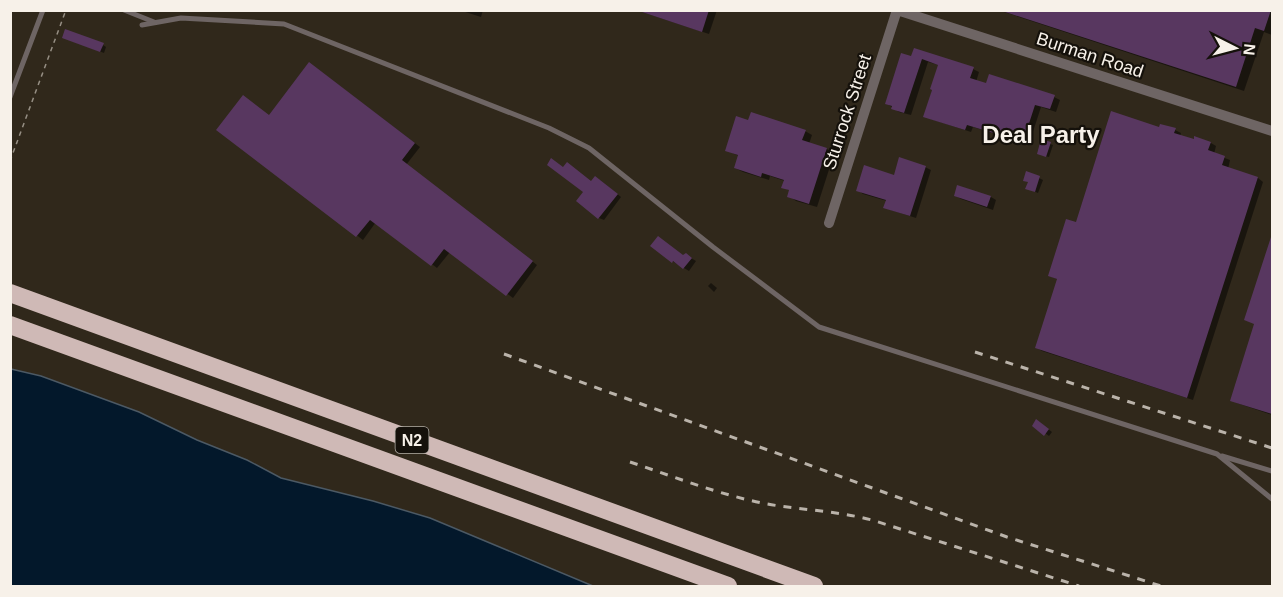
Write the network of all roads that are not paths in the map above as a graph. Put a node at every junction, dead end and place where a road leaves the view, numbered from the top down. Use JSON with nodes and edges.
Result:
{"nodes":[{"id":1,"x":42,"y":10,"type":"edge"},
{"id":2,"x":124,"y":10,"type":"edge"},
{"id":3,"x":897,"y":10,"type":"edge"},
{"id":4,"x":155,"y":22,"type":"junction"},
{"id":5,"x":142,"y":25,"type":"dead end"},
{"id":6,"x":10,"y":97,"type":"edge"},
{"id":7,"x":1272,"y":131,"type":"edge"},
{"id":8,"x":829,"y":223,"type":"dead end"},
{"id":9,"x":10,"y":293,"type":"edge"},
{"id":10,"x":10,"y":325,"type":"edge"},
{"id":11,"x":1217,"y":454,"type":"junction"},
{"id":12,"x":1272,"y":471,"type":"edge"},
{"id":13,"x":1272,"y":498,"type":"edge"},
{"id":14,"x":728,"y":586,"type":"edge"},
{"id":15,"x":814,"y":586,"type":"edge"}],
"edges":[{"from":1,"to":6,"type":"lane"},
{"from":2,"to":4,"type":"lane"},
{"from":3,"to":7,"type":"street","name":"Burman Road"},
{"from":3,"to":8,"type":"street","name":"Sturrock Street"},
{"from":4,"to":5,"type":"lane"},
{"from":4,"to":11,"type":"lane"},
{"from":9,"to":15,"type":"highway","number":"N2"},
{"from":10,"to":14,"type":"highway","number":"N2"},
{"from":11,"to":12,"type":"lane"},
{"from":11,"to":13,"type":"lane"}]}
